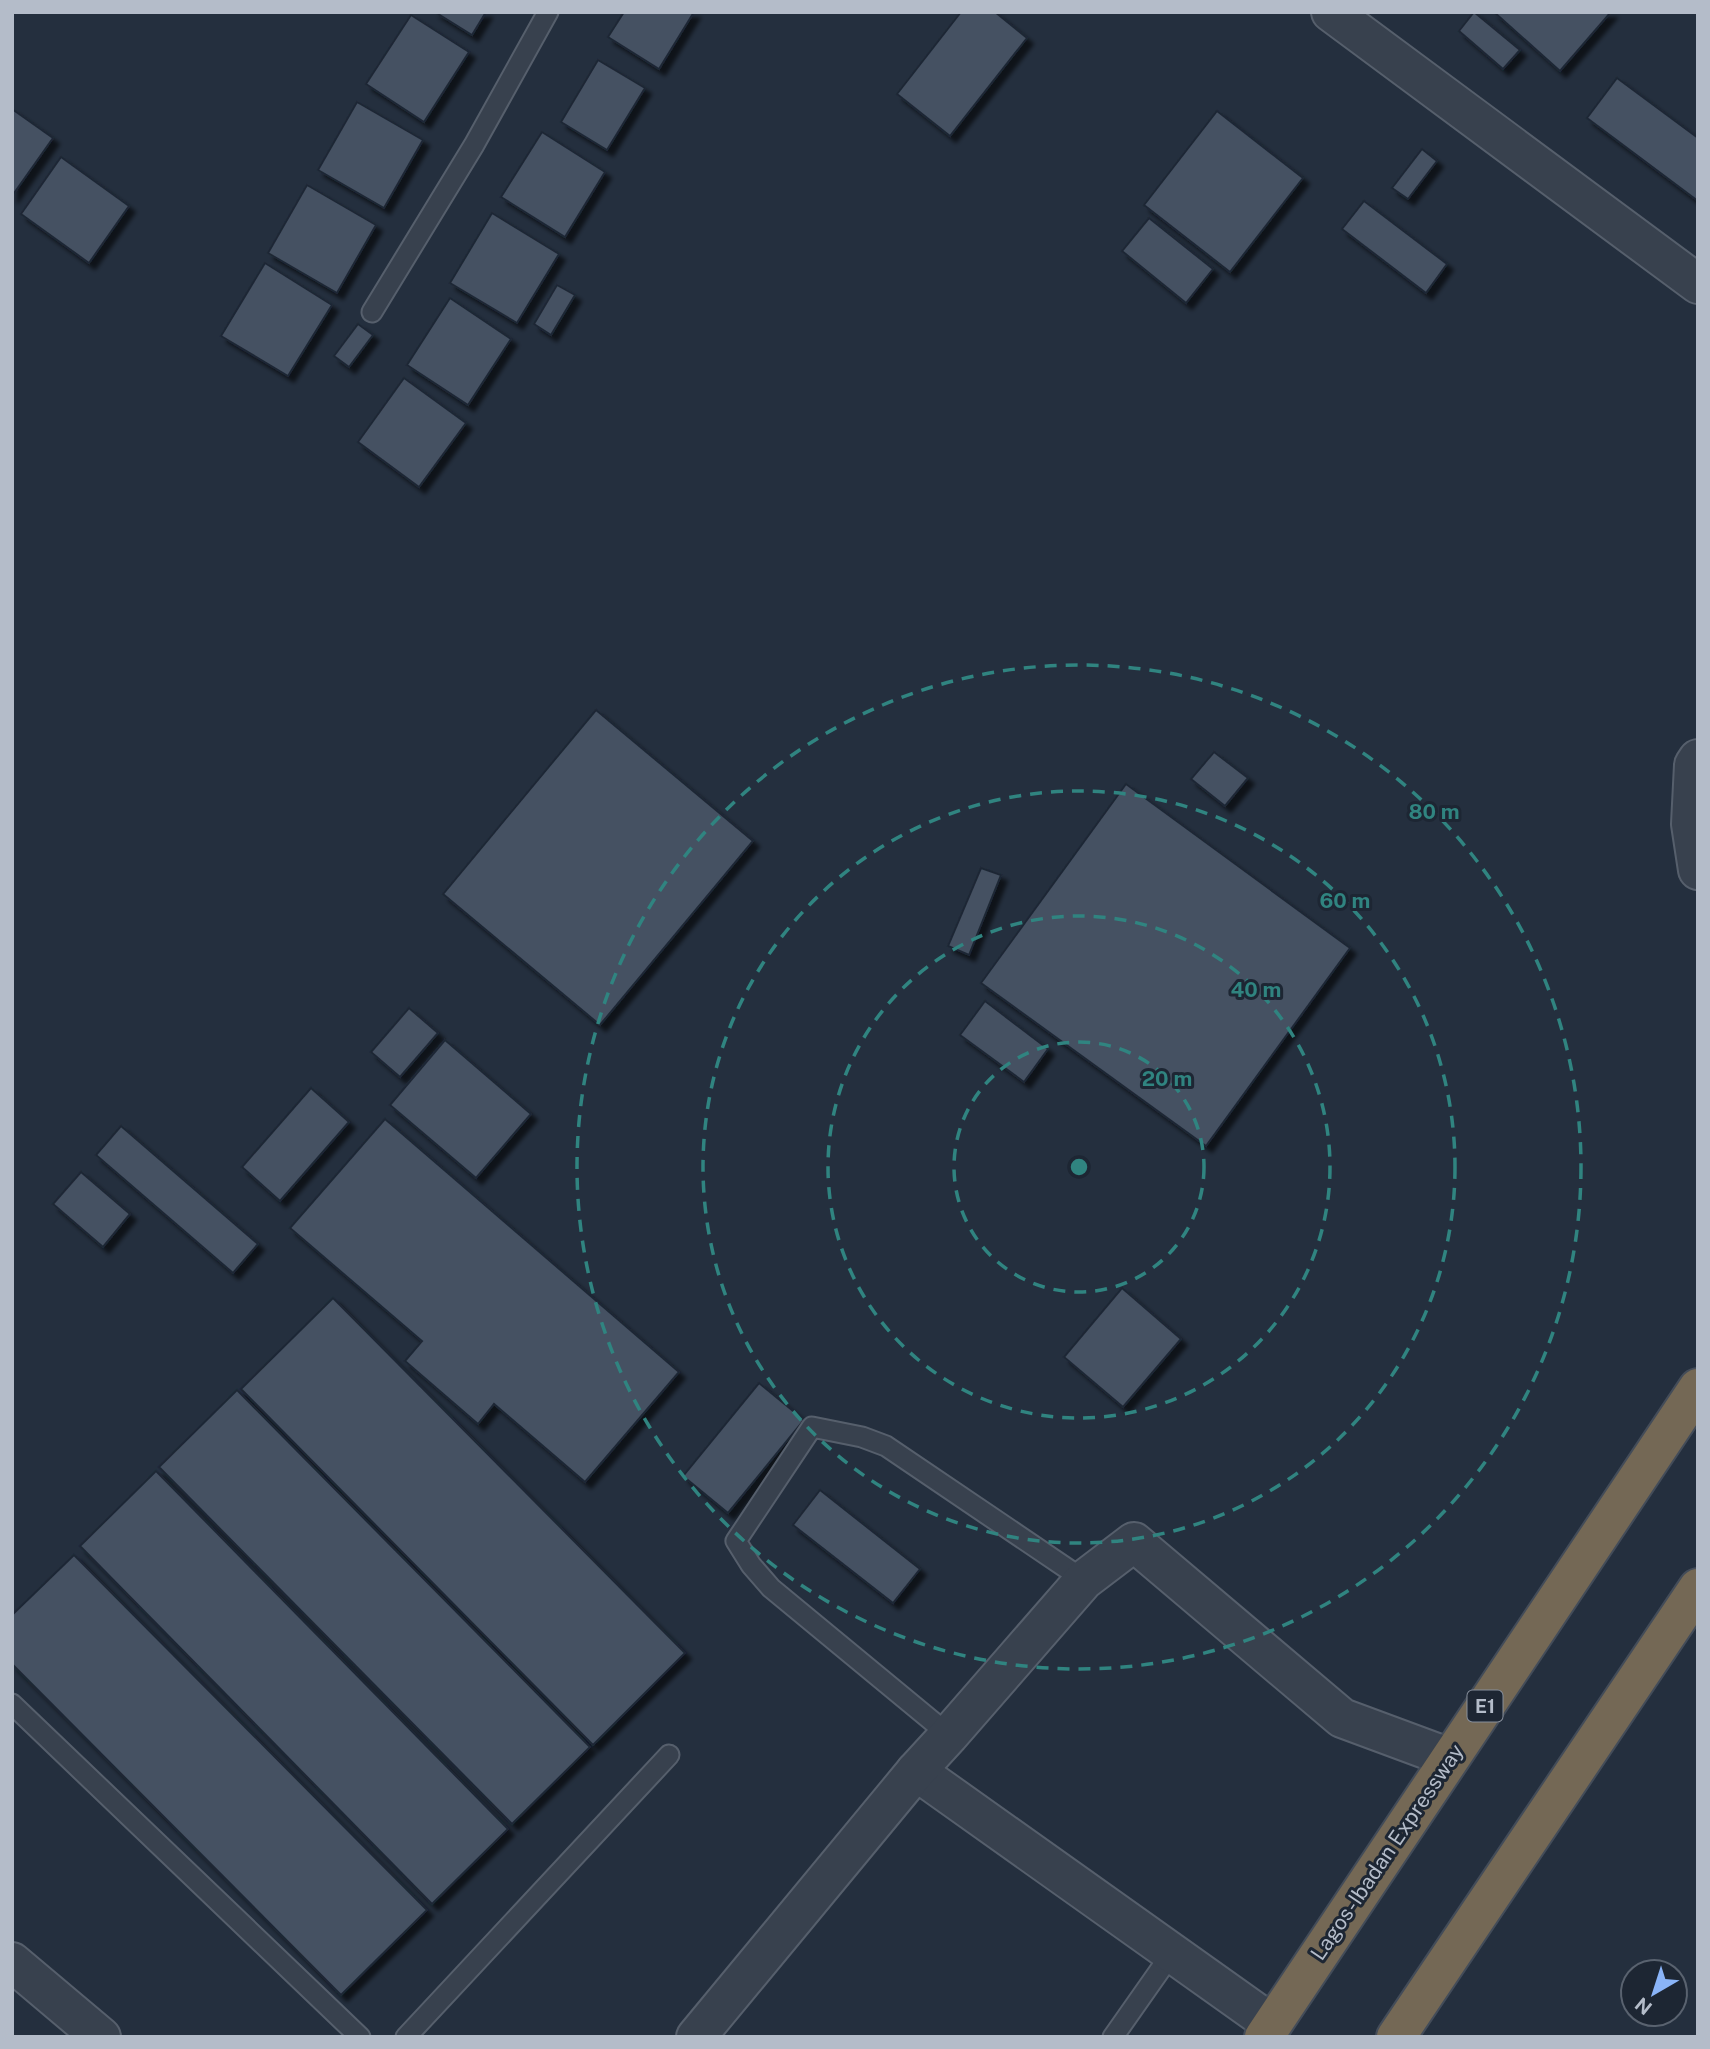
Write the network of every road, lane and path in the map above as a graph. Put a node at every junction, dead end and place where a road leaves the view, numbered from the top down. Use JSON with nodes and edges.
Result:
{"nodes":[{"id":1,"x":548,"y":12,"type":"edge"},
{"id":2,"x":1331,"y":12,"type":"edge"},
{"id":3,"x":1698,"y":284,"type":"edge"},
{"id":4,"x":372,"y":312,"type":"dead end"},
{"id":5,"x":1698,"y":759,"type":"edge"},
{"id":6,"x":1698,"y":870,"type":"edge"},
{"id":7,"x":1698,"y":1388,"type":"edge"},
{"id":8,"x":1084,"y":1580,"type":"junction"},
{"id":9,"x":1698,"y":1588,"type":"edge"},
{"id":10,"x":12,"y":1704,"type":"edge"},
{"id":11,"x":949,"y":1735,"type":"junction"},
{"id":12,"x":669,"y":1755,"type":"dead end"},
{"id":13,"x":1450,"y":1758,"type":"junction"},
{"id":14,"x":916,"y":1771,"type":"junction"},
{"id":15,"x":1172,"y":1953,"type":"junction"},
{"id":16,"x":12,"y":1962,"type":"edge"},
{"id":17,"x":1268,"y":2031,"type":"edge"},
{"id":18,"x":101,"y":2037,"type":"edge"},
{"id":19,"x":360,"y":2037,"type":"edge"},
{"id":20,"x":406,"y":2037,"type":"edge"},
{"id":21,"x":696,"y":2037,"type":"edge"},
{"id":22,"x":1113,"y":2037,"type":"edge"},
{"id":23,"x":1396,"y":2037,"type":"edge"}],
"edges":[{"from":1,"to":4,"type":"lane"},
{"from":2,"to":3,"type":"street"},
{"from":5,"to":6,"type":"street"},
{"from":7,"to":13,"type":"highway","name":"Lagos-Ibadan Expressway","number":"E1"},
{"from":8,"to":11,"type":"street"},
{"from":8,"to":11,"type":"lane"},
{"from":8,"to":13,"type":"street"},
{"from":9,"to":23,"type":"highway"},
{"from":10,"to":19,"type":"lane"},
{"from":11,"to":14,"type":"street"},
{"from":12,"to":20,"type":"lane"},
{"from":13,"to":17,"type":"highway","name":"Lagos-Ibadan Expressway","number":"E1"},
{"from":14,"to":15,"type":"street"},
{"from":14,"to":21,"type":"street"},
{"from":15,"to":17,"type":"street"},
{"from":15,"to":22,"type":"lane"},
{"from":16,"to":18,"type":"street"}]}
